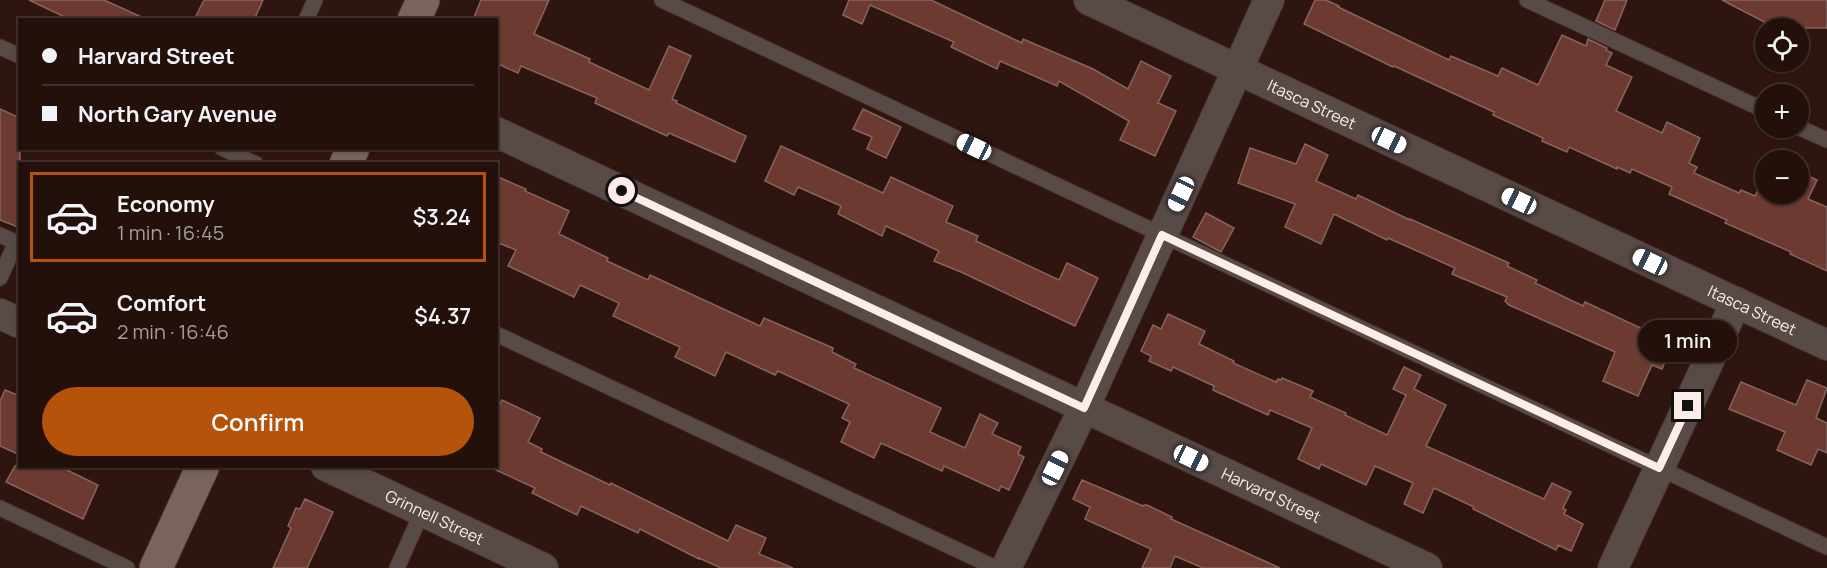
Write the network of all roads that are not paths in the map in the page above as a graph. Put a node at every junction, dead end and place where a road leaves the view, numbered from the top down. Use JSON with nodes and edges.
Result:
{"nodes":[{"id":1,"x":315,"y":0,"type":"edge"},
{"id":2,"x":423,"y":0,"type":"edge"},
{"id":3,"x":662,"y":0,"type":"edge"},
{"id":4,"x":1089,"y":0,"type":"edge"},
{"id":5,"x":1269,"y":0,"type":"edge"},
{"id":6,"x":1527,"y":0,"type":"edge"},
{"id":7,"x":307,"y":18,"type":"edge"},
{"id":8,"x":415,"y":18,"type":"edge"},
{"id":9,"x":0,"y":47,"type":"edge"},
{"id":10,"x":18,"y":55,"type":"edge"},
{"id":11,"x":1237,"y":69,"type":"junction"},
{"id":12,"x":1755,"y":106,"type":"edge"},
{"id":13,"x":1809,"y":132,"type":"edge"},
{"id":14,"x":498,"y":133,"type":"edge"},
{"id":15,"x":1827,"y":140,"type":"edge"},
{"id":16,"x":227,"y":150,"type":"edge"},
{"id":17,"x":246,"y":158,"type":"edge"},
{"id":18,"x":0,"y":235,"type":"edge"},
{"id":19,"x":1162,"y":235,"type":"junction"},
{"id":20,"x":18,"y":243,"type":"edge"},
{"id":21,"x":0,"y":278,"type":"edge"},
{"id":22,"x":1736,"y":302,"type":"junction"},
{"id":23,"x":0,"y":314,"type":"edge"},
{"id":24,"x":18,"y":322,"type":"edge"},
{"id":25,"x":498,"y":335,"type":"edge"},
{"id":26,"x":1827,"y":345,"type":"edge"},
{"id":27,"x":1084,"y":408,"type":"junction"},
{"id":28,"x":202,"y":468,"type":"edge"},
{"id":29,"x":330,"y":468,"type":"edge"},
{"id":30,"x":1659,"y":468,"type":"junction"},
{"id":31,"x":0,"y":508,"type":"edge"},
{"id":32,"x":422,"y":512,"type":"junction"},
{"id":33,"x":1827,"y":547,"type":"edge"},
{"id":34,"x":127,"y":568,"type":"edge"},
{"id":35,"x":156,"y":568,"type":"edge"},
{"id":36,"x":397,"y":568,"type":"edge"},
{"id":37,"x":543,"y":568,"type":"edge"},
{"id":38,"x":996,"y":568,"type":"edge"},
{"id":39,"x":1006,"y":568,"type":"edge"},
{"id":40,"x":1427,"y":568,"type":"edge"},
{"id":41,"x":1613,"y":568,"type":"edge"}],
"edges":[{"from":1,"to":7,"type":"lane"},
{"from":2,"to":8,"type":"main road"},
{"from":3,"to":19,"type":"lane"},
{"from":4,"to":11,"type":"street","name":"Itasca Street"},
{"from":5,"to":11,"type":"street"},
{"from":6,"to":12,"type":"lane"},
{"from":9,"to":10,"type":"lane"},
{"from":11,"to":19,"type":"street"},
{"from":11,"to":22,"type":"street","name":"Itasca Street"},
{"from":13,"to":15,"type":"lane"},
{"from":14,"to":27,"type":"street","name":"Harvard Street"},
{"from":16,"to":17,"type":"lane"},
{"from":18,"to":20,"type":"lane"},
{"from":19,"to":27,"type":"street"},
{"from":19,"to":30,"type":"lane"},
{"from":20,"to":21,"type":"lane"},
{"from":22,"to":26,"type":"street","name":"Itasca Street"},
{"from":22,"to":30,"type":"street"},
{"from":23,"to":24,"type":"street"},
{"from":25,"to":38,"type":"lane"},
{"from":27,"to":39,"type":"street"},
{"from":27,"to":40,"type":"street","name":"Harvard Street"},
{"from":28,"to":35,"type":"main road"},
{"from":29,"to":32,"type":"street","name":"Grinnell Street"},
{"from":30,"to":33,"type":"lane"},
{"from":30,"to":41,"type":"street"},
{"from":31,"to":34,"type":"lane"},
{"from":32,"to":36,"type":"lane"},
{"from":32,"to":37,"type":"street","name":"Grinnell Street"}]}
